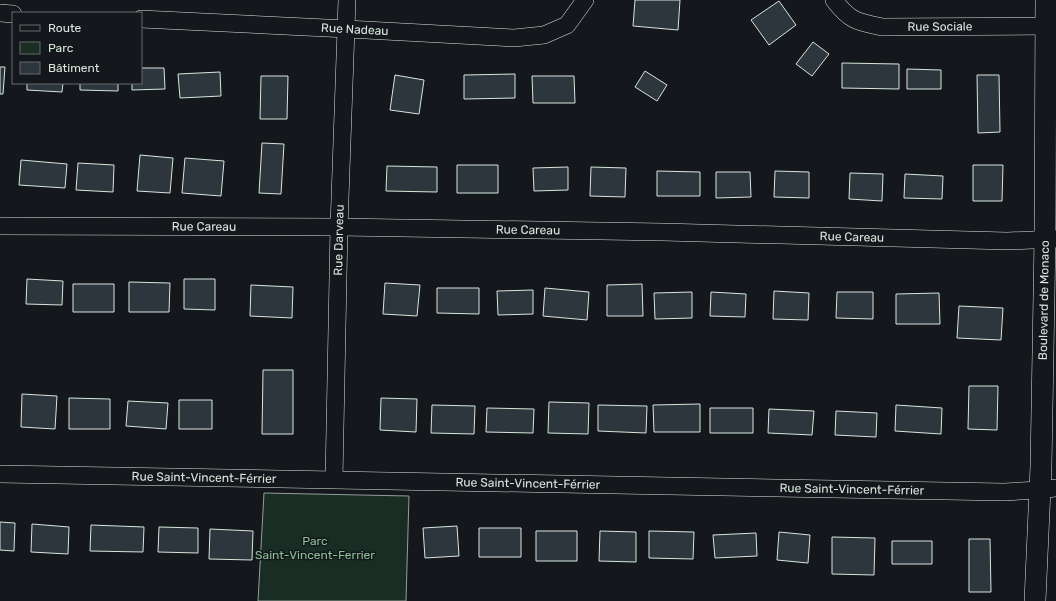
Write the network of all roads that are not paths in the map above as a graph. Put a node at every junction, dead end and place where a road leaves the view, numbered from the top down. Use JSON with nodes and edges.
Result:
{"nodes":[{"id":1,"x":347,"y":0,"type":"edge"},
{"id":2,"x":585,"y":0,"type":"edge"},
{"id":3,"x":834,"y":0,"type":"edge"},
{"id":4,"x":1046,"y":0,"type":"edge"},
{"id":5,"x":0,"y":13,"type":"edge"},
{"id":6,"x":12,"y":14,"type":"edge"},
{"id":7,"x":142,"y":20,"type":"edge"},
{"id":8,"x":1051,"y":25,"type":"edge"},
{"id":9,"x":347,"y":29,"type":"junction"},
{"id":10,"x":0,"y":226,"type":"edge"},
{"id":11,"x":339,"y":227,"type":"junction"},
{"id":12,"x":1050,"y":239,"type":"edge"},
{"id":13,"x":0,"y":474,"type":"edge"},
{"id":14,"x":334,"y":479,"type":"junction"},
{"id":15,"x":1047,"y":489,"type":"edge"},
{"id":16,"x":1035,"y":601,"type":"edge"}],
"edges":[{"from":1,"to":9,"type":"street","name":"Rue Darveau"},
{"from":2,"to":9,"type":"street","name":"Rue Nadeau"},
{"from":3,"to":8,"type":"street","name":"Rue Sociale"},
{"from":4,"to":8,"type":"street","name":"Boulevard de Monaco"},
{"from":5,"to":6,"type":"street"},
{"from":7,"to":9,"type":"street","name":"Rue Nadeau"},
{"from":8,"to":12,"type":"street","name":"Boulevard de Monaco"},
{"from":9,"to":11,"type":"street","name":"Rue Darveau"},
{"from":10,"to":11,"type":"street","name":"Rue Careau"},
{"from":11,"to":12,"type":"street","name":"Rue Careau"},
{"from":11,"to":14,"type":"street","name":"Rue Darveau"},
{"from":12,"to":15,"type":"street","name":"Boulevard de Monaco"},
{"from":13,"to":14,"type":"street","name":"Rue Saint-Vincent-Férrier"},
{"from":14,"to":15,"type":"street","name":"Rue Saint-Vincent-Férrier"},
{"from":15,"to":16,"type":"street","name":"Boulevard de Monaco"}]}
